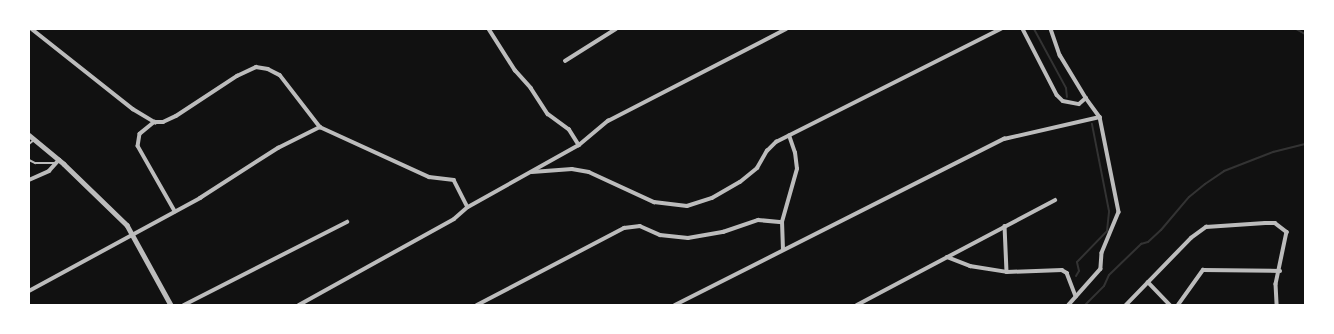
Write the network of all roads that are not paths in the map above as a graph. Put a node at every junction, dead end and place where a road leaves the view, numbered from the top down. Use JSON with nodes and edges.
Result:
{"nodes":[{"id":1,"x":32,"y":29,"type":"edge"},
{"id":2,"x":489,"y":29,"type":"edge"},
{"id":3,"x":616,"y":29,"type":"edge"},
{"id":4,"x":786,"y":29,"type":"edge"},
{"id":5,"x":1000,"y":29,"type":"edge"},
{"id":6,"x":1023,"y":29,"type":"edge"},
{"id":7,"x":1051,"y":29,"type":"edge"},
{"id":8,"x":565,"y":61,"type":"dead end"},
{"id":9,"x":1086,"y":98,"type":"junction"},
{"id":10,"x":1100,"y":117,"type":"junction"},
{"id":11,"x":155,"y":122,"type":"junction"},
{"id":12,"x":320,"y":126,"type":"junction"},
{"id":13,"x":29,"y":135,"type":"edge"},
{"id":14,"x":789,"y":136,"type":"junction"},
{"id":15,"x":34,"y":139,"type":"junction"},
{"id":16,"x":29,"y":144,"type":"edge"},
{"id":17,"x":579,"y":145,"type":"junction"},
{"id":18,"x":29,"y":160,"type":"edge"},
{"id":19,"x":58,"y":162,"type":"junction"},
{"id":20,"x":531,"y":172,"type":"junction"},
{"id":21,"x":29,"y":180,"type":"edge"},
{"id":22,"x":1055,"y":200,"type":"dead end"},
{"id":23,"x":468,"y":207,"type":"junction"},
{"id":24,"x":175,"y":211,"type":"junction"},
{"id":25,"x":347,"y":222,"type":"dead end"},
{"id":26,"x":782,"y":222,"type":"junction"},
{"id":27,"x":1005,"y":226,"type":"junction"},
{"id":28,"x":132,"y":233,"type":"junction"},
{"id":29,"x":783,"y":250,"type":"junction"},
{"id":30,"x":947,"y":257,"type":"junction"},
{"id":31,"x":1280,"y":271,"type":"junction"},
{"id":32,"x":1007,"y":272,"type":"junction"},
{"id":33,"x":1148,"y":282,"type":"junction"},
{"id":34,"x":29,"y":292,"type":"edge"},
{"id":35,"x":1076,"y":296,"type":"junction"},
{"id":36,"x":1128,"y":304,"type":"edge"},
{"id":37,"x":172,"y":305,"type":"edge"},
{"id":38,"x":184,"y":305,"type":"edge"},
{"id":39,"x":299,"y":305,"type":"edge"},
{"id":40,"x":477,"y":305,"type":"edge"},
{"id":41,"x":675,"y":305,"type":"edge"},
{"id":42,"x":857,"y":305,"type":"edge"},
{"id":43,"x":1069,"y":305,"type":"edge"},
{"id":44,"x":1170,"y":305,"type":"edge"},
{"id":45,"x":1178,"y":305,"type":"edge"},
{"id":46,"x":1276,"y":305,"type":"edge"}],
"edges":[{"from":1,"to":11,"type":"street"},
{"from":2,"to":17,"type":"street"},
{"from":3,"to":8,"type":"street"},
{"from":4,"to":17,"type":"street"},
{"from":5,"to":14,"type":"street"},
{"from":6,"to":9,"type":"street"},
{"from":7,"to":9,"type":"street"},
{"from":9,"to":10,"type":"street"},
{"from":10,"to":29,"type":"street"},
{"from":10,"to":35,"type":"street"},
{"from":11,"to":12,"type":"street"},
{"from":11,"to":24,"type":"street"},
{"from":12,"to":23,"type":"street"},
{"from":12,"to":24,"type":"street"},
{"from":13,"to":15,"type":"street"},
{"from":14,"to":20,"type":"street"},
{"from":14,"to":26,"type":"street"},
{"from":15,"to":16,"type":"lane"},
{"from":15,"to":19,"type":"street"},
{"from":17,"to":20,"type":"street"},
{"from":18,"to":19,"type":"lane"},
{"from":19,"to":21,"type":"street"},
{"from":19,"to":28,"type":"street"},
{"from":20,"to":23,"type":"street"},
{"from":22,"to":27,"type":"street"},
{"from":23,"to":39,"type":"street"},
{"from":24,"to":28,"type":"street"},
{"from":25,"to":38,"type":"street"},
{"from":26,"to":29,"type":"street"},
{"from":26,"to":40,"type":"street"},
{"from":27,"to":30,"type":"street"},
{"from":27,"to":32,"type":"street"},
{"from":28,"to":34,"type":"street"},
{"from":28,"to":37,"type":"street"},
{"from":29,"to":41,"type":"street"},
{"from":30,"to":32,"type":"street"},
{"from":30,"to":42,"type":"street"},
{"from":31,"to":33,"type":"street"},
{"from":31,"to":45,"type":"street"},
{"from":31,"to":46,"type":"street"},
{"from":32,"to":35,"type":"street"},
{"from":33,"to":36,"type":"street"},
{"from":33,"to":44,"type":"street"},
{"from":35,"to":43,"type":"street"}]}
